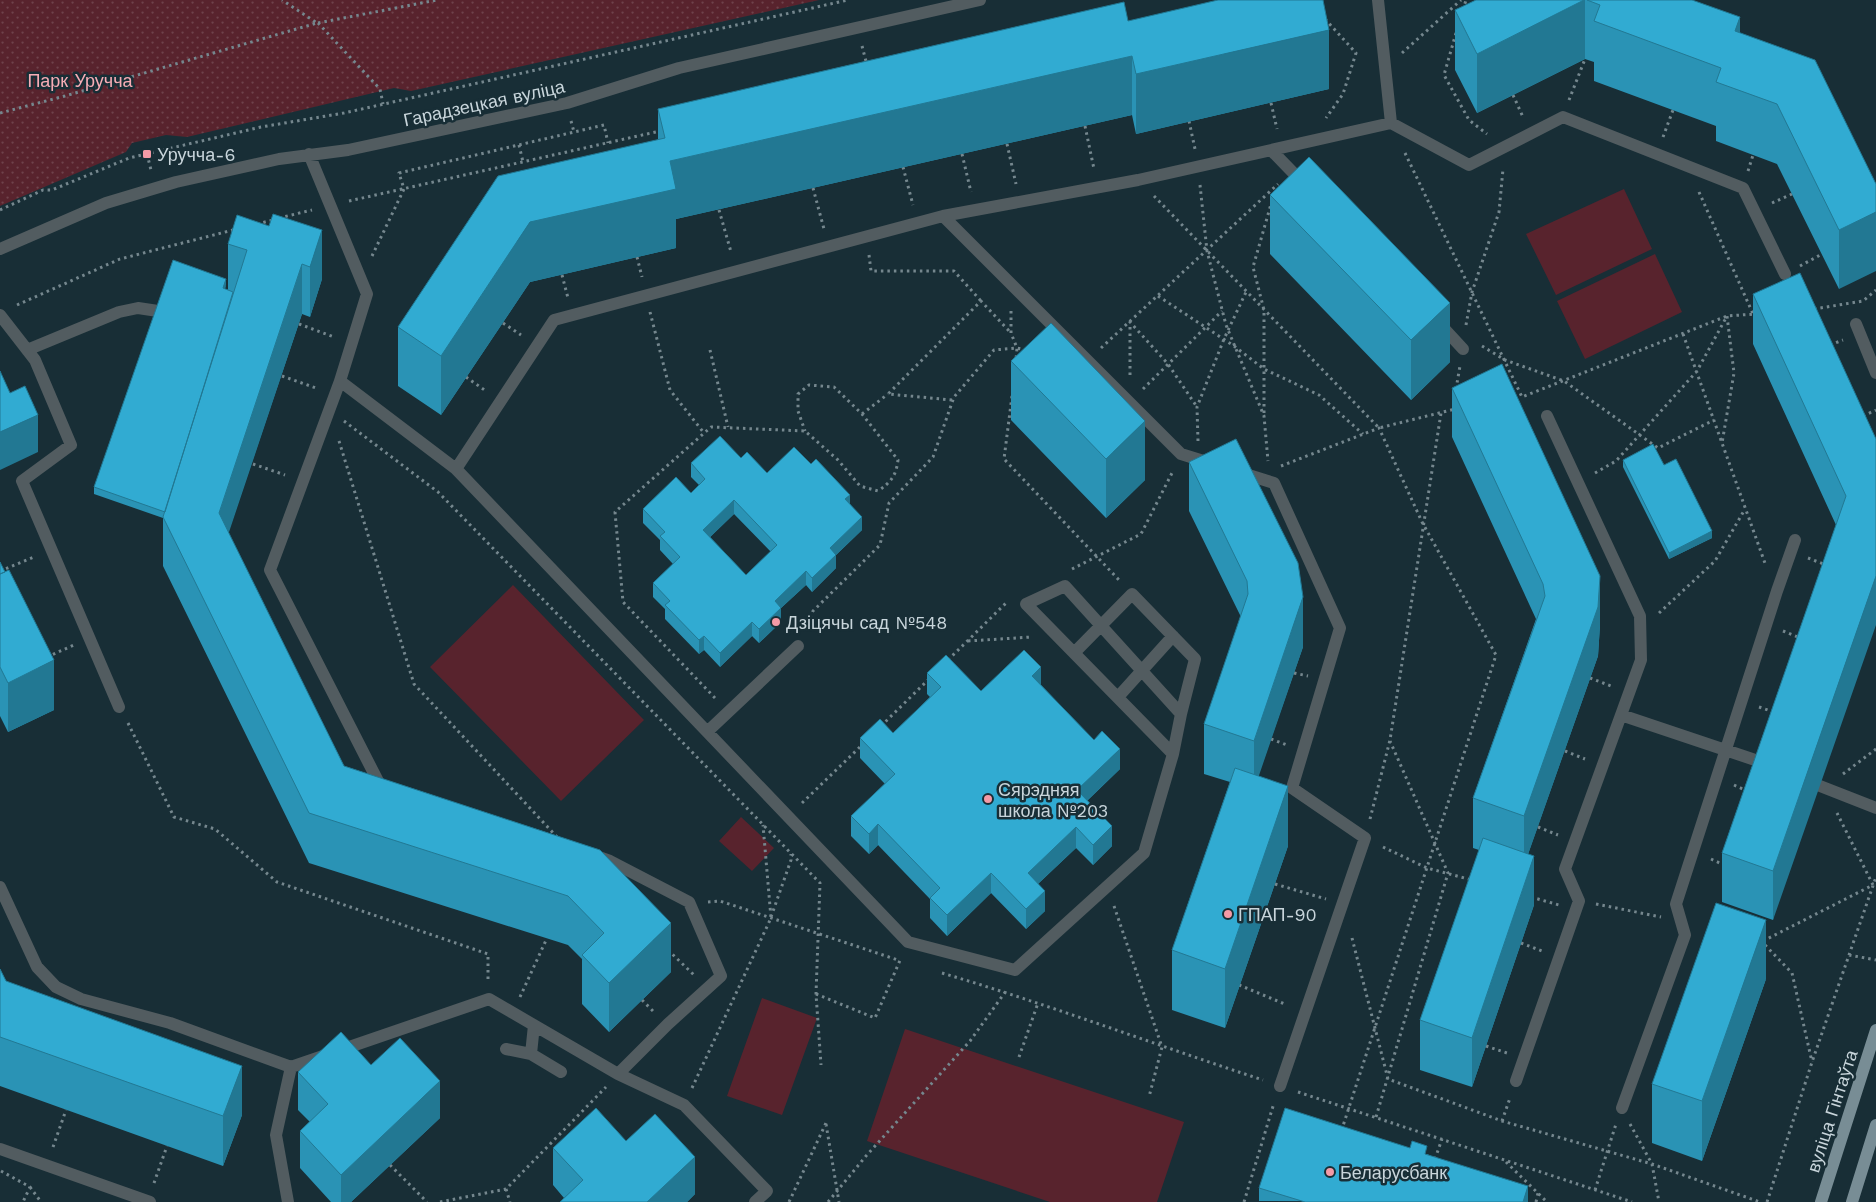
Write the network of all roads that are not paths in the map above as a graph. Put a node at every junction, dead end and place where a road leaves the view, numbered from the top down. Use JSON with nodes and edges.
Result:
{"nodes":[{"id":1,"x":980,"y":0,"type":"edge"},
{"id":2,"x":1378,"y":0,"type":"edge"},
{"id":3,"x":1391,"y":123,"type":"junction"},
{"id":4,"x":1277,"y":148,"type":"junction"},
{"id":5,"x":309,"y":154,"type":"junction"},
{"id":6,"x":1312,"y":191,"type":"edge"},
{"id":7,"x":943,"y":216,"type":"junction"},
{"id":8,"x":0,"y":249,"type":"edge"},
{"id":9,"x":1786,"y":274,"type":"dead end"},
{"id":10,"x":4,"y":312,"type":"edge"},
{"id":11,"x":158,"y":312,"type":"edge"},
{"id":12,"x":1430,"y":315,"type":"edge"},
{"id":13,"x":1858,"y":328,"type":"road end"},
{"id":14,"x":1463,"y":349,"type":"road end"},
{"id":15,"x":27,"y":350,"type":"junction"},
{"id":16,"x":1876,"y":372,"type":"edge"},
{"id":17,"x":340,"y":380,"type":"junction"},
{"id":18,"x":1547,"y":416,"type":"dead end"},
{"id":19,"x":456,"y":469,"type":"junction"},
{"id":20,"x":1793,"y":546,"type":"road end"},
{"id":21,"x":1102,"y":627,"type":"junction"},
{"id":22,"x":1173,"y":636,"type":"junction"},
{"id":23,"x":798,"y":646,"type":"road end"},
{"id":24,"x":1074,"y":653,"type":"junction"},
{"id":25,"x":1142,"y":670,"type":"junction"},
{"id":26,"x":1118,"y":697,"type":"junction"},
{"id":27,"x":119,"y":707,"type":"road end"},
{"id":28,"x":1181,"y":714,"type":"junction"},
{"id":29,"x":1621,"y":715,"type":"junction"},
{"id":30,"x":707,"y":732,"type":"junction"},
{"id":31,"x":1726,"y":750,"type":"junction"},
{"id":32,"x":1174,"y":754,"type":"junction"},
{"id":33,"x":1770,"y":765,"type":"edge"},
{"id":34,"x":1822,"y":787,"type":"road end"},
{"id":35,"x":398,"y":794,"type":"edge"},
{"id":36,"x":1876,"y":808,"type":"edge"},
{"id":37,"x":566,"y":847,"type":"edge"},
{"id":38,"x":0,"y":887,"type":"edge"},
{"id":39,"x":534,"y":1025,"type":"junction"},
{"id":40,"x":1876,"y":1030,"type":"edge"},
{"id":41,"x":506,"y":1049,"type":"dead end"},
{"id":42,"x":531,"y":1054,"type":"junction"},
{"id":43,"x":291,"y":1068,"type":"junction"},
{"id":44,"x":561,"y":1072,"type":"dead end"},
{"id":45,"x":618,"y":1074,"type":"junction"},
{"id":46,"x":1516,"y":1081,"type":"road end"},
{"id":47,"x":1280,"y":1086,"type":"road end"},
{"id":48,"x":1622,"y":1108,"type":"road end"},
{"id":49,"x":1876,"y":1125,"type":"edge"},
{"id":50,"x":0,"y":1149,"type":"edge"},
{"id":51,"x":149,"y":1202,"type":"edge"},
{"id":52,"x":288,"y":1202,"type":"edge"},
{"id":53,"x":755,"y":1202,"type":"edge"},
{"id":54,"x":1821,"y":1202,"type":"edge"},
{"id":55,"x":1852,"y":1202,"type":"edge"}],
"edges":[{"from":1,"to":5,"type":"street","name":"Гарадзецкая вуліца"},
{"from":2,"to":3,"type":"street"},
{"from":3,"to":4,"type":"street"},
{"from":3,"to":9,"type":"street"},
{"from":4,"to":6,"type":"street"},
{"from":4,"to":7,"type":"street"},
{"from":5,"to":8,"type":"street","name":"Гарадзецкая вуліца"},
{"from":5,"to":17,"type":"street"},
{"from":7,"to":19,"type":"street"},
{"from":7,"to":47,"type":"street"},
{"from":10,"to":15,"type":"street"},
{"from":11,"to":15,"type":"street"},
{"from":12,"to":14,"type":"street"},
{"from":13,"to":16,"type":"street"},
{"from":15,"to":27,"type":"street"},
{"from":17,"to":19,"type":"street"},
{"from":17,"to":35,"type":"street"},
{"from":18,"to":29,"type":"street"},
{"from":19,"to":30,"type":"street"},
{"from":20,"to":31,"type":"street"},
{"from":21,"to":22,"type":"street"},
{"from":21,"to":24,"type":"street"},
{"from":21,"to":24,"type":"street"},
{"from":21,"to":25,"type":"street"},
{"from":22,"to":25,"type":"street"},
{"from":22,"to":28,"type":"street"},
{"from":23,"to":30,"type":"street"},
{"from":24,"to":26,"type":"street"},
{"from":25,"to":26,"type":"street"},
{"from":25,"to":28,"type":"street"},
{"from":26,"to":32,"type":"street"},
{"from":28,"to":32,"type":"street"},
{"from":29,"to":31,"type":"street"},
{"from":29,"to":46,"type":"street"},
{"from":30,"to":32,"type":"street"},
{"from":31,"to":33,"type":"street"},
{"from":31,"to":48,"type":"street"},
{"from":34,"to":36,"type":"street"},
{"from":37,"to":45,"type":"street"},
{"from":38,"to":43,"type":"street"},
{"from":39,"to":42,"type":"street"},
{"from":39,"to":43,"type":"street"},
{"from":39,"to":45,"type":"street"},
{"from":40,"to":54,"type":"main road","name":"вуліца Гінтаўта"},
{"from":41,"to":42,"type":"street"},
{"from":42,"to":44,"type":"street"},
{"from":43,"to":52,"type":"street"},
{"from":45,"to":53,"type":"street"},
{"from":49,"to":55,"type":"main road"},
{"from":50,"to":51,"type":"street"}]}
